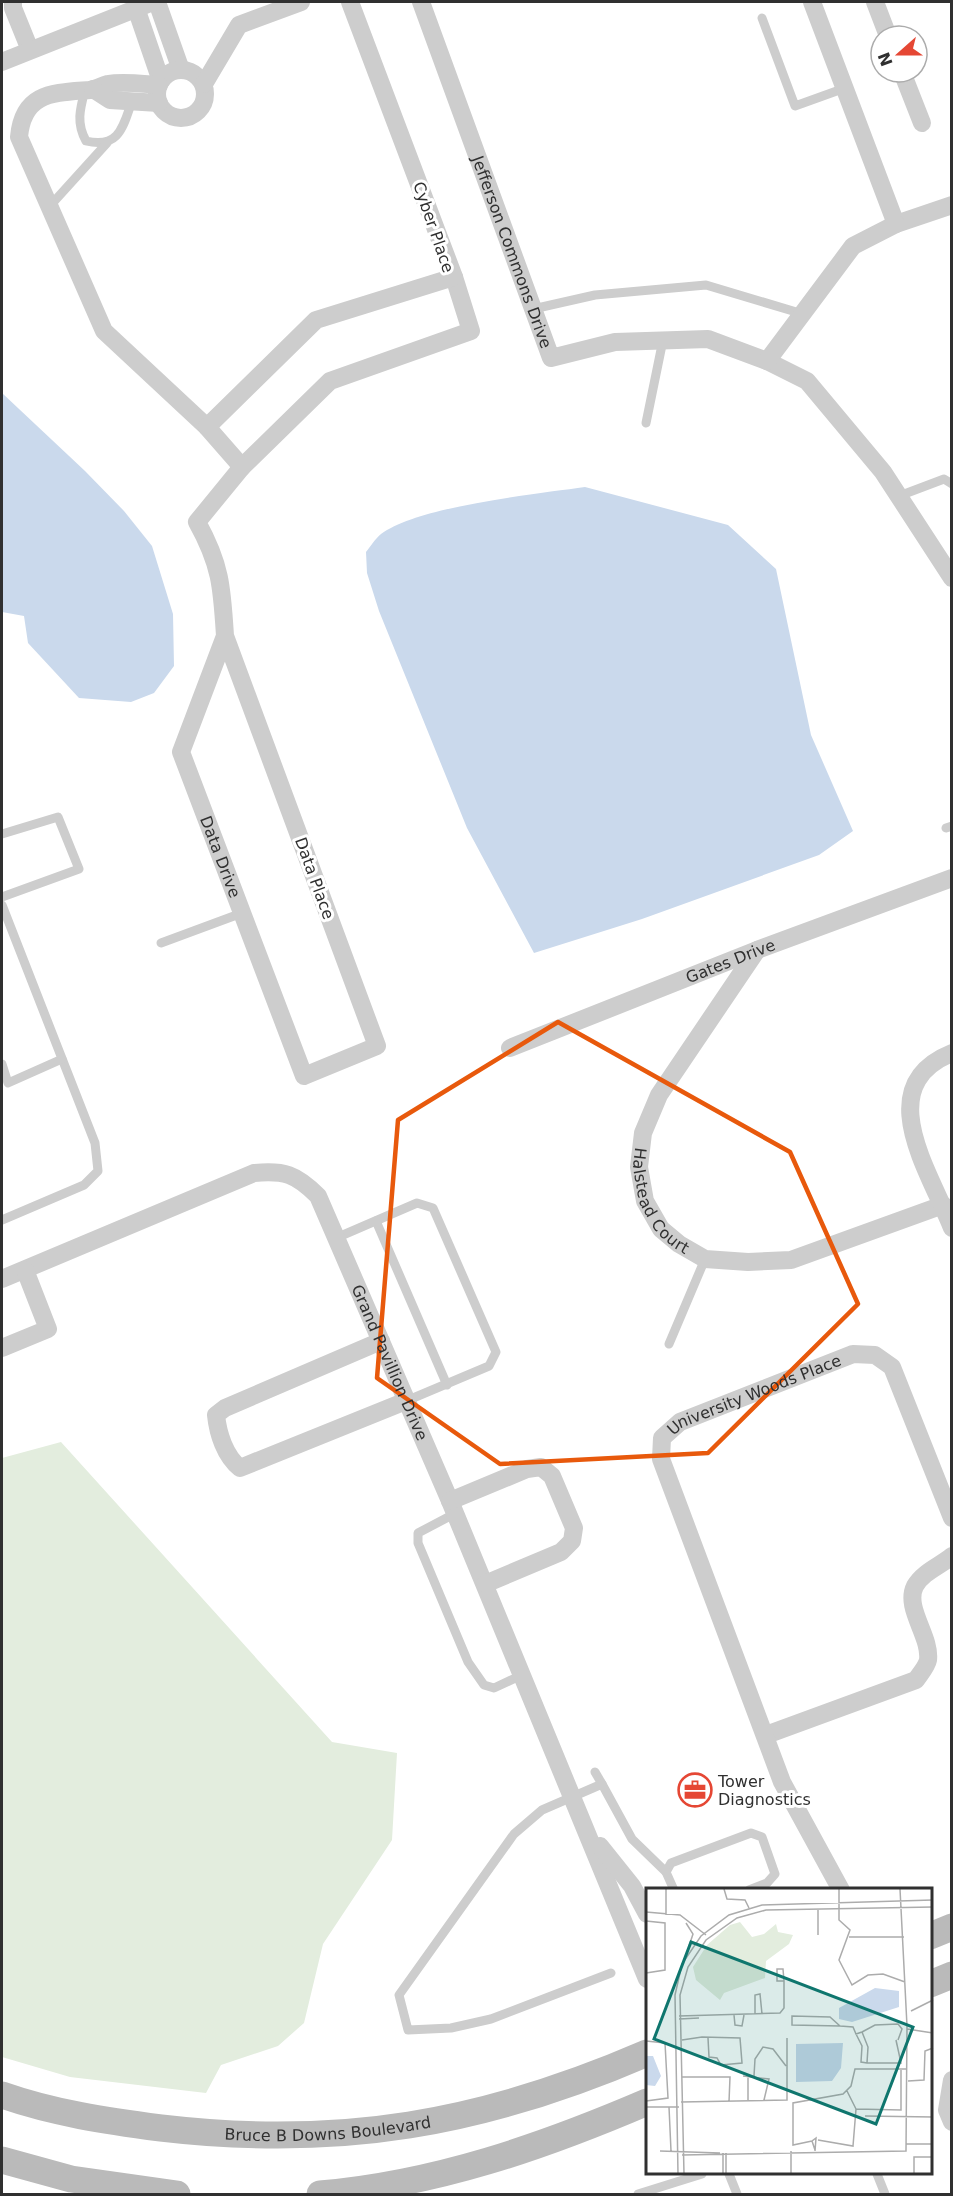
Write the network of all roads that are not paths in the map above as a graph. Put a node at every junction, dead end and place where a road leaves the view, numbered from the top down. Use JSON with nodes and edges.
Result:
{"nodes":[{"id":1,"x":13,"y":2,"type":"edge"},
{"id":2,"x":158,"y":2,"type":"edge"},
{"id":3,"x":301,"y":2,"type":"edge"},
{"id":4,"x":350,"y":2,"type":"edge"},
{"id":5,"x":421,"y":2,"type":"edge"},
{"id":6,"x":812,"y":2,"type":"edge"},
{"id":7,"x":875,"y":2,"type":"edge"},
{"id":8,"x":144,"y":5,"type":"edge"},
{"id":9,"x":762,"y":18,"type":"dead end"},
{"id":10,"x":883,"y":24,"type":"edge"},
{"id":11,"x":30,"y":50,"type":"junction"},
{"id":12,"x":3,"y":56,"type":"edge"},
{"id":13,"x":181,"y":70,"type":"junction"},
{"id":14,"x":160,"y":83,"type":"junction"},
{"id":15,"x":204,"y":84,"type":"junction"},
{"id":16,"x":907,"y":84,"type":"edge"},
{"id":17,"x":844,"y":88,"type":"junction"},
{"id":18,"x":89,"y":90,"type":"junction"},
{"id":19,"x":132,"y":101,"type":"junction"},
{"id":20,"x":159,"y":103,"type":"junction"},
{"id":21,"x":922,"y":123,"type":"dead end"},
{"id":22,"x":107,"y":143,"type":"junction"},
{"id":23,"x":951,"y":205,"type":"edge"},
{"id":24,"x":49,"y":207,"type":"junction"},
{"id":25,"x":896,"y":224,"type":"junction"},
{"id":26,"x":454,"y":277,"type":"junction"},
{"id":27,"x":533,"y":309,"type":"junction"},
{"id":28,"x":803,"y":314,"type":"junction"},
{"id":29,"x":663,"y":340,"type":"junction"},
{"id":30,"x":768,"y":361,"type":"junction"},
{"id":31,"x":646,"y":423,"type":"dead end"},
{"id":32,"x":207,"y":427,"type":"junction"},
{"id":33,"x":241,"y":468,"type":"junction"},
{"id":34,"x":951,"y":484,"type":"edge"},
{"id":35,"x":899,"y":496,"type":"junction"},
{"id":36,"x":951,"y":578,"type":"edge"},
{"id":37,"x":225,"y":636,"type":"junction"},
{"id":38,"x":2,"y":834,"type":"edge"},
{"id":39,"x":951,"y":878,"type":"edge"},
{"id":40,"x":2,"y":897,"type":"edge"},
{"id":41,"x":2,"y":905,"type":"edge"},
{"id":42,"x":242,"y":913,"type":"junction"},
{"id":43,"x":11,"y":930,"type":"junction"},
{"id":44,"x":2,"y":934,"type":"edge"},
{"id":45,"x":162,"y":943,"type":"dead end"},
{"id":46,"x":757,"y":950,"type":"junction"},
{"id":47,"x":510,"y":1048,"type":"dead end"},
{"id":48,"x":951,"y":1053,"type":"edge"},
{"id":49,"x":62,"y":1059,"type":"junction"},
{"id":50,"x":2,"y":1064,"type":"edge"},
{"id":51,"x":303,"y":1076,"type":"joint"},
{"id":52,"x":943,"y":1205,"type":"junction"},
{"id":53,"x":2,"y":1220,"type":"edge"},
{"id":54,"x":376,"y":1221,"type":"junction"},
{"id":55,"x":951,"y":1227,"type":"edge"},
{"id":56,"x":336,"y":1238,"type":"junction"},
{"id":57,"x":705,"y":1259,"type":"junction"},
{"id":58,"x":25,"y":1270,"type":"junction"},
{"id":59,"x":2,"y":1279,"type":"edge"},
{"id":60,"x":381,"y":1341,"type":"junction"},
{"id":61,"x":669,"y":1344,"type":"dead end"},
{"id":62,"x":2,"y":1348,"type":"edge"},
{"id":63,"x":447,"y":1385,"type":"junction"},
{"id":64,"x":406,"y":1401,"type":"junction"},
{"id":65,"x":453,"y":1507,"type":"junction"},
{"id":66,"x":951,"y":1518,"type":"edge"},
{"id":67,"x":951,"y":1556,"type":"edge"},
{"id":68,"x":485,"y":1584,"type":"junction"},
{"id":69,"x":522,"y":1675,"type":"junction"},
{"id":70,"x":766,"y":1735,"type":"junction"},
{"id":71,"x":595,"y":1772,"type":"dead end"},
{"id":72,"x":602,"y":1785,"type":"junction"},
{"id":73,"x":572,"y":1797,"type":"junction"},
{"id":74,"x":586,"y":1828,"type":"junction"},
{"id":75,"x":666,"y":1872,"type":"junction"},
{"id":76,"x":673,"y":1888,"type":"edge"},
{"id":77,"x":754,"y":1888,"type":"edge"},
{"id":78,"x":840,"y":1888,"type":"edge"},
{"id":79,"x":646,"y":1912,"type":"edge"},
{"id":80,"x":951,"y":1927,"type":"edge"},
{"id":81,"x":932,"y":1935,"type":"edge"},
{"id":82,"x":611,"y":1973,"type":"dead end"},
{"id":83,"x":951,"y":1975,"type":"edge"},
{"id":84,"x":646,"y":1977,"type":"edge"},
{"id":85,"x":932,"y":1983,"type":"edge"},
{"id":86,"x":646,"y":2053,"type":"edge"},
{"id":87,"x":951,"y":2080,"type":"edge"},
{"id":88,"x":2,"y":2095,"type":"edge"},
{"id":89,"x":646,"y":2102,"type":"edge"},
{"id":90,"x":951,"y":2122,"type":"edge"},
{"id":91,"x":2,"y":2160,"type":"edge"},
{"id":92,"x":699,"y":2175,"type":"edge"},
{"id":93,"x":729,"y":2175,"type":"edge"},
{"id":94,"x":877,"y":2175,"type":"edge"},
{"id":95,"x":404,"y":2188,"type":"edge"},
{"id":96,"x":177,"y":2194,"type":"edge"},
{"id":97,"x":320,"y":2194,"type":"edge"},
{"id":98,"x":638,"y":2194,"type":"edge"},
{"id":99,"x":737,"y":2194,"type":"edge"},
{"id":100,"x":885,"y":2194,"type":"edge"}],
"edges":[{"from":1,"to":11,"type":"street"},
{"from":2,"to":13,"type":"street"},
{"from":3,"to":15,"type":"street"},
{"from":4,"to":26,"type":"street","name":"Cyber Place"},
{"from":5,"to":27,"type":"street","name":"Jefferson Commons Drive"},
{"from":6,"to":17,"type":"street"},
{"from":7,"to":10,"type":"street"},
{"from":8,"to":11,"type":"street"},
{"from":8,"to":14,"type":"street"},
{"from":9,"to":17,"type":"lane"},
{"from":11,"to":12,"type":"street"},
{"from":13,"to":14,"type":"street"},
{"from":13,"to":15,"type":"street"},
{"from":14,"to":18,"type":"street"},
{"from":14,"to":20,"type":"street"},
{"from":15,"to":20,"type":"street"},
{"from":16,"to":21,"type":"street"},
{"from":17,"to":25,"type":"street"},
{"from":18,"to":19,"type":"street"},
{"from":18,"to":22,"type":"lane"},
{"from":18,"to":24,"type":"street"},
{"from":19,"to":20,"type":"street"},
{"from":19,"to":22,"type":"lane"},
{"from":22,"to":24,"type":"lane"},
{"from":23,"to":25,"type":"street"},
{"from":24,"to":32,"type":"street"},
{"from":25,"to":28,"type":"street"},
{"from":26,"to":32,"type":"street","name":"Cyber Place"},
{"from":26,"to":33,"type":"street"},
{"from":27,"to":28,"type":"lane"},
{"from":27,"to":29,"type":"street","name":"Jefferson Commons Drive"},
{"from":28,"to":30,"type":"street"},
{"from":29,"to":30,"type":"street","name":"Jefferson Commons Drive"},
{"from":29,"to":31,"type":"lane"},
{"from":30,"to":35,"type":"street","name":"Jefferson Commons Drive"},
{"from":32,"to":33,"type":"street"},
{"from":33,"to":37,"type":"street"},
{"from":34,"to":35,"type":"lane"},
{"from":35,"to":36,"type":"street","name":"Jefferson Commons Drive"},
{"from":37,"to":42,"type":"street","name":"Data Drive"},
{"from":37,"to":51,"type":"street","name":"Data Place"},
{"from":38,"to":40,"type":"lane"},
{"from":39,"to":46,"type":"street","name":"Gates Drive"},
{"from":41,"to":43,"type":"lane"},
{"from":42,"to":45,"type":"lane"},
{"from":42,"to":51,"type":"street","name":"Data Drive"},
{"from":43,"to":44,"type":"lane"},
{"from":43,"to":49,"type":"lane"},
{"from":46,"to":47,"type":"street","name":"Gates Drive"},
{"from":46,"to":57,"type":"street","name":"Halstead Court"},
{"from":48,"to":52,"type":"street"},
{"from":49,"to":50,"type":"lane"},
{"from":49,"to":53,"type":"lane"},
{"from":52,"to":55,"type":"street"},
{"from":52,"to":57,"type":"street","name":"Halstead Court"},
{"from":54,"to":56,"type":"lane"},
{"from":54,"to":63,"type":"lane"},
{"from":54,"to":63,"type":"lane"},
{"from":56,"to":58,"type":"street","name":"Grand Pavillion Drive"},
{"from":56,"to":60,"type":"street","name":"Grand Pavillion Drive"},
{"from":57,"to":61,"type":"lane"},
{"from":58,"to":59,"type":"street","name":"Grand Pavillion Drive"},
{"from":58,"to":62,"type":"street"},
{"from":60,"to":64,"type":"street","name":"Grand Pavillion Drive"},
{"from":60,"to":64,"type":"street"},
{"from":63,"to":64,"type":"lane"},
{"from":64,"to":65,"type":"street","name":"Grand Pavillion Drive"},
{"from":65,"to":68,"type":"street","name":"Grand Pavillion Drive"},
{"from":65,"to":68,"type":"street"},
{"from":65,"to":69,"type":"lane"},
{"from":66,"to":70,"type":"street","name":"University Woods Place"},
{"from":67,"to":70,"type":"street"},
{"from":68,"to":69,"type":"street","name":"Grand Pavillion Drive"},
{"from":69,"to":73,"type":"street","name":"Grand Pavillion Drive"},
{"from":70,"to":78,"type":"street","name":"University Woods Place"},
{"from":71,"to":72,"type":"lane"},
{"from":72,"to":73,"type":"lane"},
{"from":72,"to":75,"type":"lane"},
{"from":73,"to":74,"type":"street","name":"Grand Pavillion Drive"},
{"from":73,"to":82,"type":"lane"},
{"from":74,"to":79,"type":"street","name":"Grand Pavillion Drive"},
{"from":74,"to":84,"type":"street","name":"Grand Pavillion Drive"},
{"from":75,"to":76,"type":"lane"},
{"from":75,"to":77,"type":"lane"},
{"from":80,"to":81,"type":"main road"},
{"from":83,"to":85,"type":"main road"},
{"from":86,"to":88,"type":"main road","name":"Bruce B Downs Boulevard"},
{"from":87,"to":90,"type":"street"},
{"from":89,"to":95,"type":"main road"},
{"from":91,"to":96,"type":"main road"},
{"from":92,"to":98,"type":"lane"},
{"from":93,"to":99,"type":"lane"},
{"from":94,"to":100,"type":"lane"},
{"from":95,"to":97,"type":"main road"}]}
